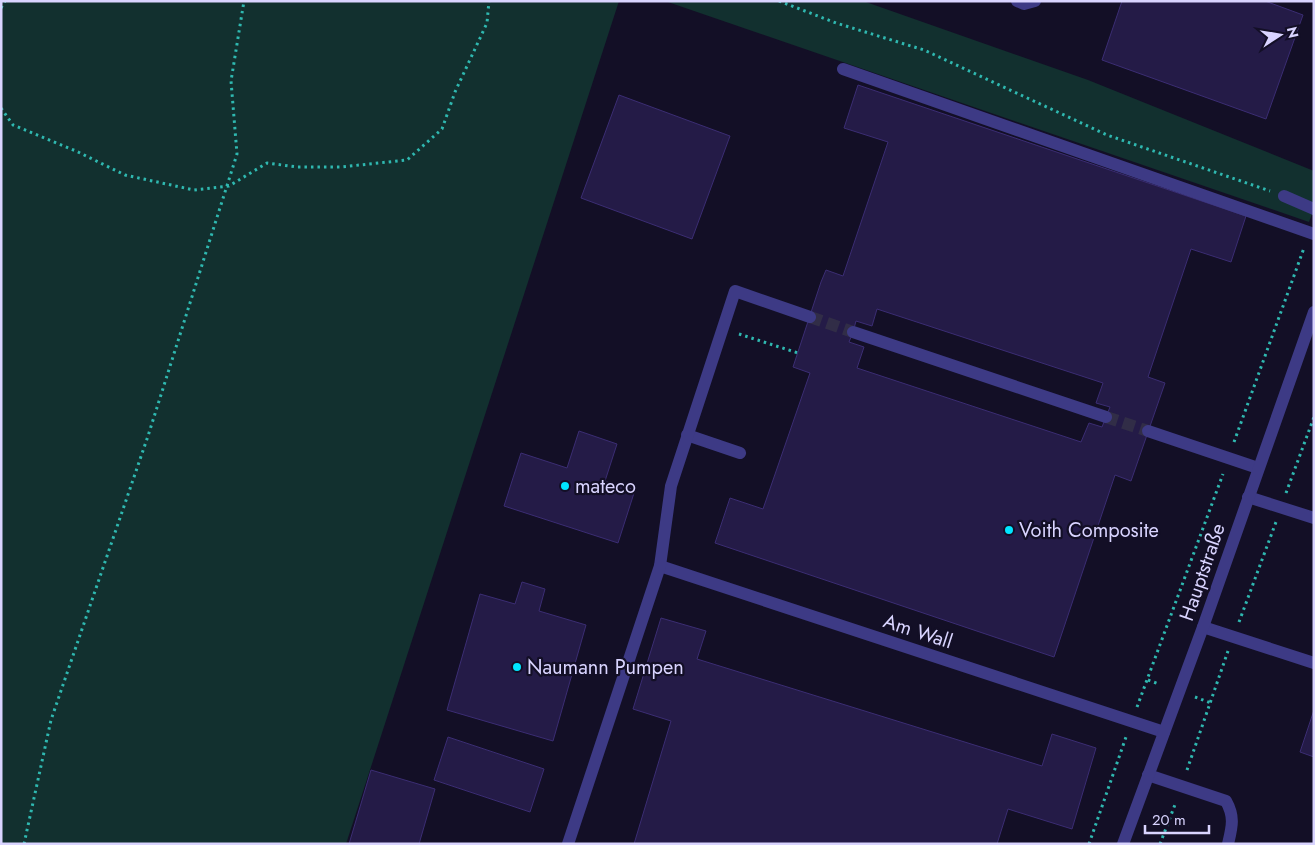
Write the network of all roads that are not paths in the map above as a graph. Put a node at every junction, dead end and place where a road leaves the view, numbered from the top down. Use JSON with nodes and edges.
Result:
{"nodes":[{"id":1,"x":1018,"y":1,"type":"edge"},
{"id":2,"x":1035,"y":1,"type":"edge"},
{"id":3,"x":843,"y":68,"type":"dead end"},
{"id":4,"x":1284,"y":196,"type":"road end"},
{"id":5,"x":1314,"y":209,"type":"edge"},
{"id":6,"x":1312,"y":233,"type":"edge"},
{"id":7,"x":1314,"y":312,"type":"edge"},
{"id":8,"x":810,"y":317,"type":"tunnel mouth"},
{"id":9,"x":852,"y":332,"type":"tunnel mouth"},
{"id":10,"x":1106,"y":417,"type":"tunnel mouth"},
{"id":11,"x":1148,"y":431,"type":"tunnel mouth"},
{"id":12,"x":687,"y":435,"type":"junction"},
{"id":13,"x":740,"y":453,"type":"dead end"},
{"id":14,"x":1258,"y":468,"type":"junction"},
{"id":15,"x":1248,"y":497,"type":"junction"},
{"id":16,"x":1314,"y":518,"type":"edge"},
{"id":17,"x":660,"y":566,"type":"junction"},
{"id":18,"x":1203,"y":627,"type":"junction"},
{"id":19,"x":1314,"y":663,"type":"edge"},
{"id":20,"x":1164,"y":732,"type":"junction"},
{"id":21,"x":1148,"y":775,"type":"junction"},
{"id":22,"x":568,"y":844,"type":"edge"},
{"id":23,"x":1123,"y":844,"type":"edge"},
{"id":24,"x":1228,"y":844,"type":"edge"}],
"edges":[{"from":1,"to":2,"type":"street"},
{"from":3,"to":6,"type":"street"},
{"from":4,"to":5,"type":"street"},
{"from":7,"to":14,"type":"street","name":"Hauptstraße"},
{"from":8,"to":12,"type":"street"},
{"from":9,"to":10,"type":"street"},
{"from":11,"to":14,"type":"street"},
{"from":12,"to":13,"type":"street"},
{"from":12,"to":17,"type":"street"},
{"from":14,"to":15,"type":"street","name":"Hauptstraße"},
{"from":15,"to":16,"type":"street"},
{"from":15,"to":18,"type":"street","name":"Hauptstraße"},
{"from":17,"to":20,"type":"street","name":"Am Wall"},
{"from":17,"to":22,"type":"street"},
{"from":18,"to":19,"type":"street"},
{"from":18,"to":20,"type":"street","name":"Hauptstraße"},
{"from":20,"to":21,"type":"street","name":"Hauptstraße"},
{"from":21,"to":23,"type":"street","name":"Hauptstraße"},
{"from":21,"to":24,"type":"street"}]}
